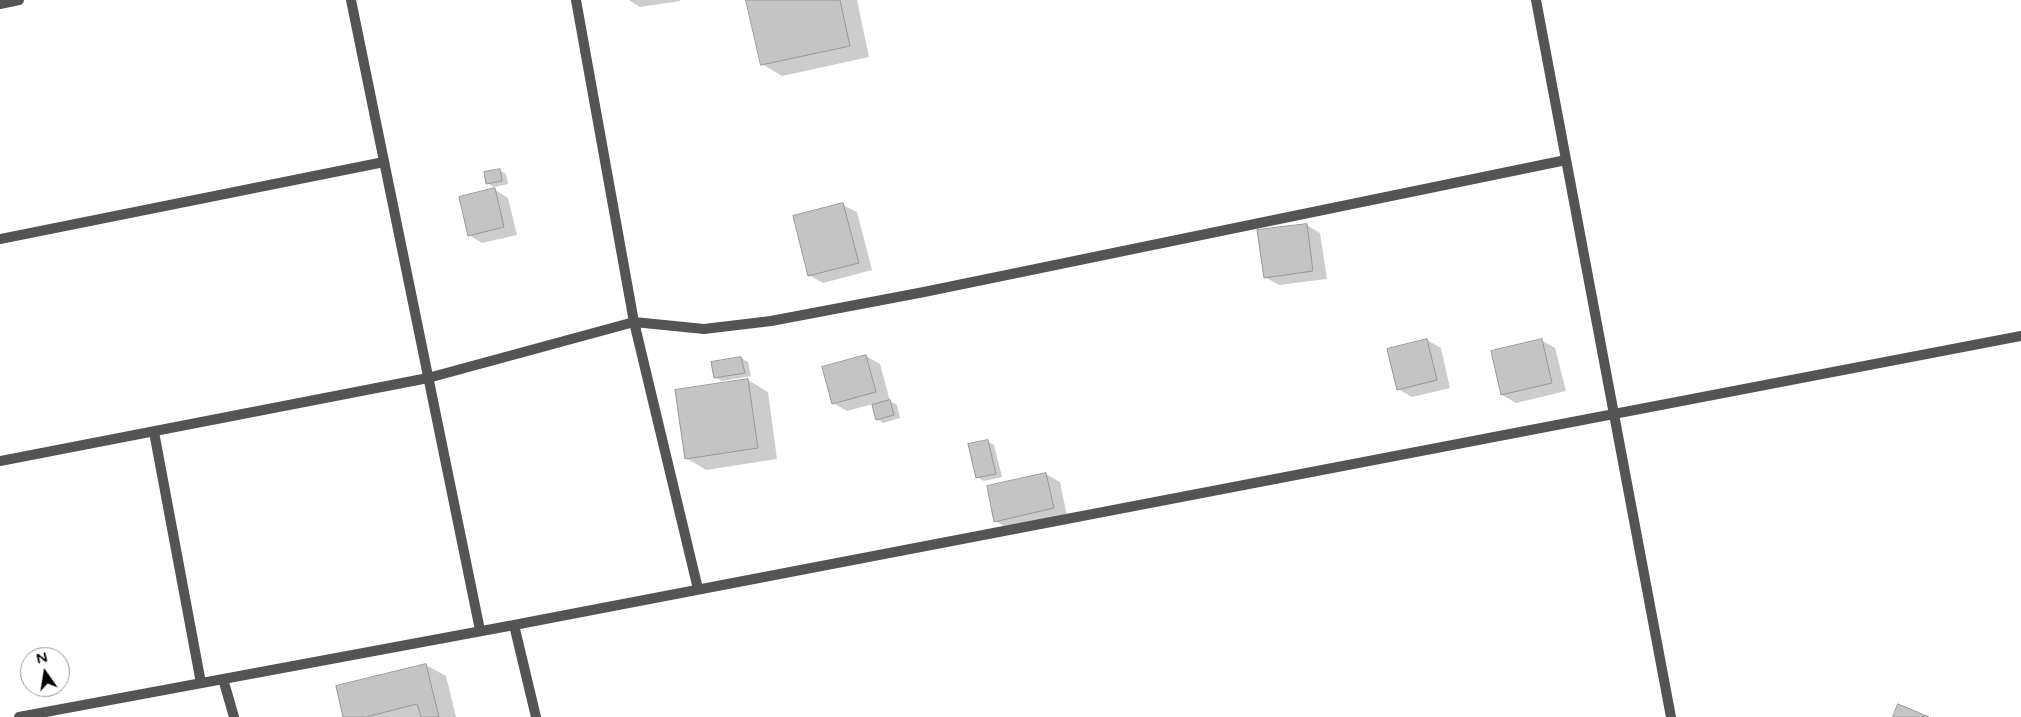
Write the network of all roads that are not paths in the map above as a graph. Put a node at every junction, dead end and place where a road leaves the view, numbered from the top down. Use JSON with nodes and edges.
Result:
{"nodes":[{"id":1,"x":19,"y":0,"type":"edge"},
{"id":2,"x":351,"y":0,"type":"edge"},
{"id":3,"x":576,"y":0,"type":"edge"},
{"id":4,"x":1536,"y":0,"type":"edge"},
{"id":5,"x":0,"y":4,"type":"edge"},
{"id":6,"x":1566,"y":160,"type":"junction"},
{"id":7,"x":384,"y":162,"type":"junction"},
{"id":8,"x":0,"y":239,"type":"edge"},
{"id":9,"x":634,"y":322,"type":"junction"},
{"id":10,"x":2021,"y":336,"type":"edge"},
{"id":11,"x":428,"y":378,"type":"junction"},
{"id":12,"x":1614,"y":416,"type":"junction"},
{"id":13,"x":154,"y":432,"type":"junction"},
{"id":14,"x":0,"y":461,"type":"edge"},
{"id":15,"x":698,"y":589,"type":"junction"},
{"id":16,"x":514,"y":625,"type":"junction"},
{"id":17,"x":480,"y":630,"type":"junction"},
{"id":18,"x":223,"y":678,"type":"junction"},
{"id":19,"x":201,"y":683,"type":"junction"},
{"id":20,"x":19,"y":717,"type":"edge"},
{"id":21,"x":234,"y":717,"type":"edge"},
{"id":22,"x":536,"y":717,"type":"edge"},
{"id":23,"x":1671,"y":717,"type":"edge"}],
"edges":[{"from":1,"to":5,"type":"street"},
{"from":2,"to":7,"type":"street"},
{"from":3,"to":9,"type":"street"},
{"from":4,"to":6,"type":"street"},
{"from":6,"to":9,"type":"street"},
{"from":6,"to":12,"type":"street"},
{"from":7,"to":8,"type":"street"},
{"from":7,"to":11,"type":"street"},
{"from":9,"to":11,"type":"street"},
{"from":9,"to":15,"type":"street"},
{"from":10,"to":12,"type":"street"},
{"from":11,"to":13,"type":"street"},
{"from":11,"to":17,"type":"street"},
{"from":12,"to":15,"type":"street"},
{"from":12,"to":23,"type":"street"},
{"from":13,"to":14,"type":"street"},
{"from":13,"to":19,"type":"street"},
{"from":15,"to":16,"type":"street"},
{"from":16,"to":17,"type":"street"},
{"from":16,"to":22,"type":"street"},
{"from":17,"to":18,"type":"street"},
{"from":18,"to":19,"type":"street"},
{"from":18,"to":21,"type":"street"},
{"from":19,"to":20,"type":"street"}]}
